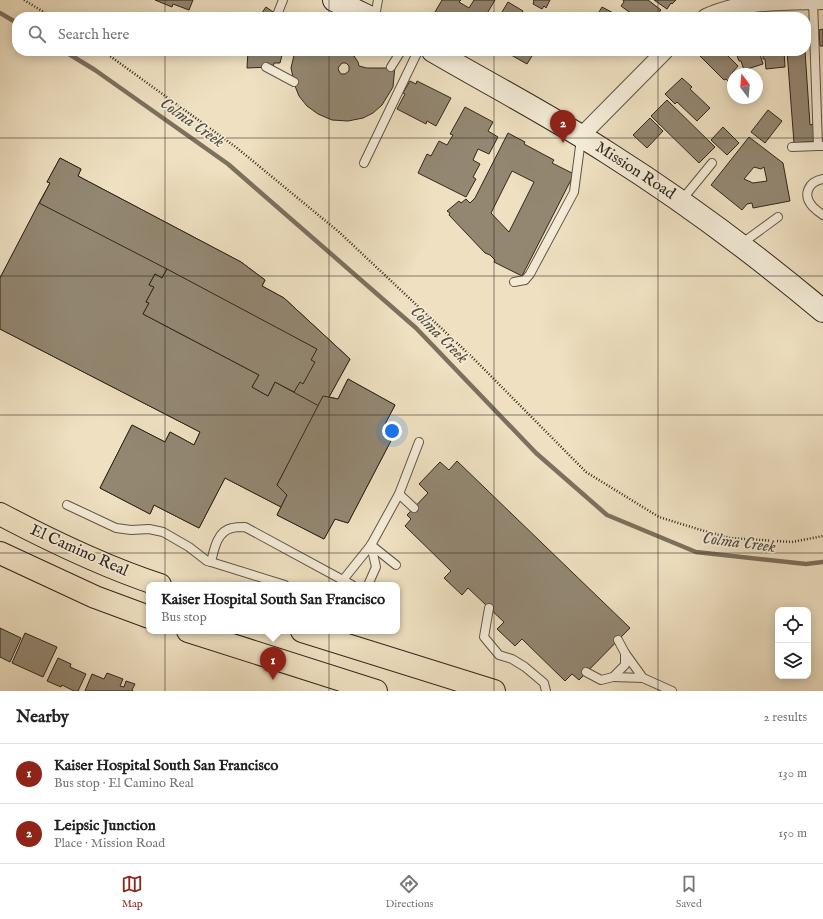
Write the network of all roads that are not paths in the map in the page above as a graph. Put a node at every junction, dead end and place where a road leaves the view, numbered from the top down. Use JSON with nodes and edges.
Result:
{"nodes":[{"id":1,"x":283,"y":0,"type":"edge"},
{"id":2,"x":334,"y":0,"type":"edge"},
{"id":3,"x":378,"y":0,"type":"edge"},
{"id":4,"x":796,"y":1,"type":"edge"},
{"id":5,"x":818,"y":1,"type":"edge"},
{"id":6,"x":278,"y":12,"type":"edge"},
{"id":7,"x":359,"y":12,"type":"edge"},
{"id":8,"x":376,"y":12,"type":"edge"},
{"id":9,"x":718,"y":12,"type":"edge"},
{"id":10,"x":397,"y":56,"type":"edge"},
{"id":11,"x":416,"y":56,"type":"edge"},
{"id":12,"x":441,"y":56,"type":"edge"},
{"id":13,"x":660,"y":56,"type":"edge"},
{"id":14,"x":266,"y":67,"type":"dead end"},
{"id":15,"x":391,"y":67,"type":"dead end"},
{"id":16,"x":294,"y":82,"type":"dead end"},
{"id":17,"x":581,"y":136,"type":"junction"},
{"id":18,"x":820,"y":146,"type":"edge"},
{"id":19,"x":792,"y":147,"type":"dead end"},
{"id":20,"x":364,"y":163,"type":"dead end"},
{"id":21,"x":712,"y":163,"type":"dead end"},
{"id":22,"x":823,"y":179,"type":"edge"},
{"id":23,"x":681,"y":201,"type":"junction"},
{"id":24,"x":823,"y":215,"type":"edge"},
{"id":25,"x":778,"y":217,"type":"dead end"},
{"id":26,"x":740,"y":244,"type":"junction"},
{"id":27,"x":514,"y":282,"type":"dead end"},
{"id":28,"x":823,"y":311,"type":"edge"},
{"id":29,"x":419,"y":442,"type":"dead end"},
{"id":30,"x":399,"y":494,"type":"junction"},
{"id":31,"x":67,"y":505,"type":"dead end"},
{"id":32,"x":414,"y":508,"type":"dead end"},
{"id":33,"x":0,"y":514,"type":"edge"},
{"id":34,"x":371,"y":545,"type":"junction"},
{"id":35,"x":0,"y":554,"type":"edge"},
{"id":36,"x":211,"y":562,"type":"junction"},
{"id":37,"x":396,"y":565,"type":"dead end"},
{"id":38,"x":152,"y":582,"type":"edge"},
{"id":39,"x":275,"y":582,"type":"edge"},
{"id":40,"x":342,"y":582,"type":"edge"},
{"id":41,"x":369,"y":582,"type":"edge"},
{"id":42,"x":489,"y":608,"type":"dead end"},
{"id":43,"x":146,"y":616,"type":"edge"},
{"id":44,"x":197,"y":634,"type":"edge"},
{"id":45,"x":330,"y":634,"type":"edge"},
{"id":46,"x":333,"y":634,"type":"edge"},
{"id":47,"x":618,"y":640,"type":"dead end"},
{"id":48,"x":625,"y":653,"type":"junction"},
{"id":49,"x":314,"y":671,"type":"junction"},
{"id":50,"x":586,"y":672,"type":"dead end"},
{"id":51,"x":613,"y":677,"type":"junction"},
{"id":52,"x":643,"y":678,"type":"junction"},
{"id":53,"x":376,"y":691,"type":"edge"},
{"id":54,"x":494,"y":691,"type":"edge"},
{"id":55,"x":546,"y":691,"type":"edge"},
{"id":56,"x":672,"y":691,"type":"edge"}],
"edges":[{"from":1,"to":6,"type":"lane"},
{"from":2,"to":7,"type":"street"},
{"from":3,"to":8,"type":"lane"},
{"from":4,"to":5,"type":"street"},
{"from":4,"to":9,"type":"street"},
{"from":5,"to":18,"type":"lane"},
{"from":10,"to":15,"type":"lane"},
{"from":11,"to":20,"type":"lane"},
{"from":12,"to":17,"type":"street","name":"Mission Road"},
{"from":13,"to":17,"type":"street"},
{"from":14,"to":16,"type":"lane"},
{"from":17,"to":23,"type":"street","name":"Mission Road"},
{"from":17,"to":27,"type":"lane"},
{"from":18,"to":19,"type":"lane"},
{"from":21,"to":23,"type":"lane"},
{"from":22,"to":24,"type":"lane"},
{"from":23,"to":26,"type":"street","name":"Mission Road"},
{"from":25,"to":26,"type":"lane"},
{"from":26,"to":28,"type":"street","name":"Mission Road"},
{"from":29,"to":30,"type":"lane"},
{"from":30,"to":32,"type":"lane"},
{"from":30,"to":34,"type":"lane"},
{"from":31,"to":36,"type":"lane"},
{"from":33,"to":38,"type":"main road","name":"El Camino Real"},
{"from":34,"to":37,"type":"lane"},
{"from":34,"to":40,"type":"lane"},
{"from":34,"to":41,"type":"lane"},
{"from":35,"to":43,"type":"main road"},
{"from":36,"to":39,"type":"lane"},
{"from":36,"to":40,"type":"lane"},
{"from":42,"to":55,"type":"lane"},
{"from":44,"to":49,"type":"main road"},
{"from":45,"to":49,"type":"main road"},
{"from":46,"to":54,"type":"main road"},
{"from":47,"to":48,"type":"lane"},
{"from":48,"to":51,"type":"lane"},
{"from":48,"to":52,"type":"lane"},
{"from":49,"to":53,"type":"main road"},
{"from":50,"to":51,"type":"lane"},
{"from":51,"to":52,"type":"lane"},
{"from":52,"to":56,"type":"lane"}]}
